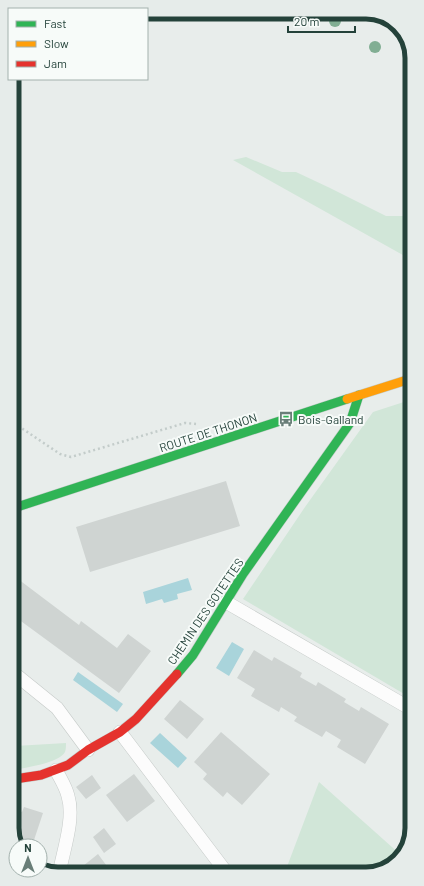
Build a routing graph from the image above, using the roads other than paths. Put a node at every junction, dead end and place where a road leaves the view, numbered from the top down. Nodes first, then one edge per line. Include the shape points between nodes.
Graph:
1 (405, 380) edge
2 (359, 395) junction
3 (19, 506) edge
4 (226, 602) junction
5 (19, 677) edge
6 (405, 705) edge
7 (120, 732) junction
8 (88, 750) junction
9 (56, 770) junction
10 (19, 778) edge
11 (60, 867) edge
12 (222, 867) edge

1 - 2 street, ROUTE DE THONON
2 - 3 street, ROUTE DE THONON
2 - 4 street, CHEMIN DES GOTETTES via 350,423
4 - 6 lane
4 - 7 street, CHEMIN DES GOTETTES via 193,655 136,719
5 - 8 lane via 57,708
7 - 8 street, CHEMIN DES GOTETTES
7 - 12 lane
8 - 9 street, CHEMIN DES GOTETTES via 68,765
9 - 10 street, CHEMIN DES GOTETTES
9 - 11 lane via 68,794 70,808

